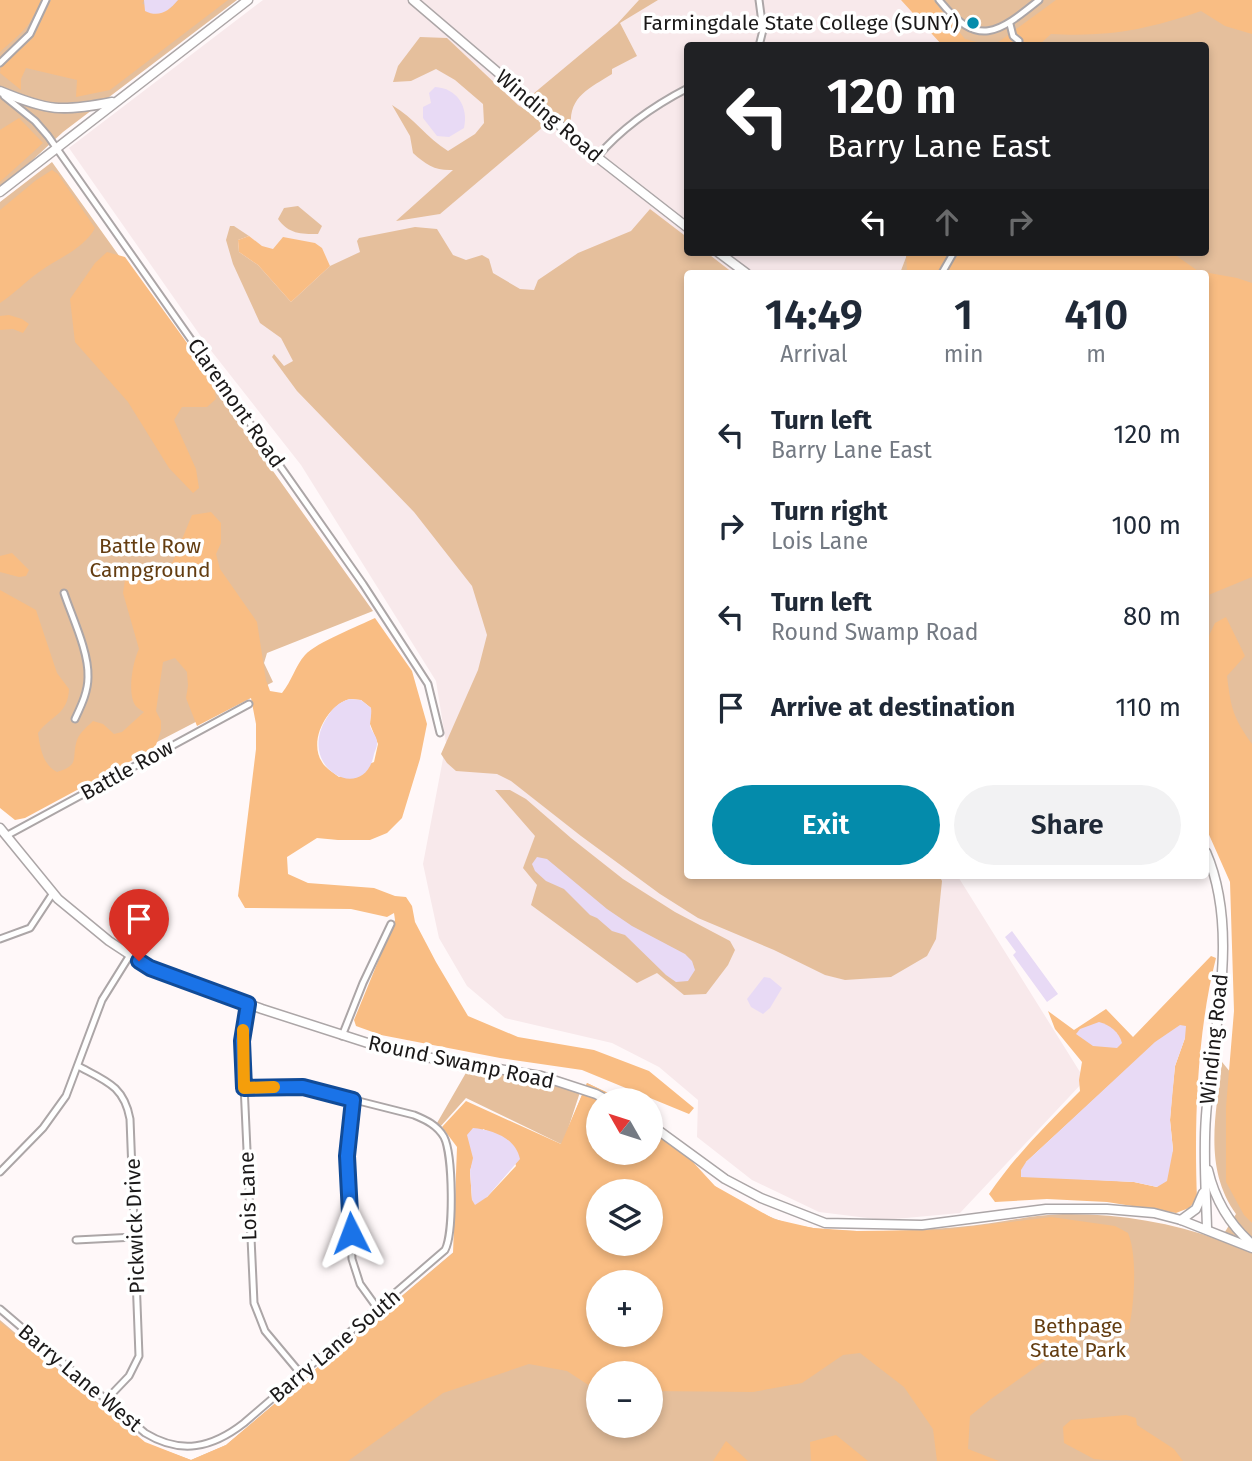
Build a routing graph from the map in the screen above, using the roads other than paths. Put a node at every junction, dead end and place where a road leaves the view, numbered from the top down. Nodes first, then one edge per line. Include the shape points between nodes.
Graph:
1 (46, 0) edge
2 (248, 0) edge
3 (413, 0) edge
4 (759, 0) edge
5 (939, 0) edge
6 (1039, 0) edge
7 (1010, 24) junction
8 (760, 42) edge
9 (1019, 42) edge
10 (0, 63) edge
11 (684, 90) edge
12 (0, 91) edge
13 (115, 102) junction
14 (56, 149) junction
15 (597, 157) junction
16 (0, 192) edge
17 (684, 225) edge
18 (723, 256) edge
19 (742, 270) edge
20 (64, 593) dead end
21 (249, 704) dead end
22 (75, 719) dead end
23 (440, 733) dead end
24 (3, 832) edge
25 (1209, 861) edge
26 (53, 893) junction
27 (391, 924) dead end
28 (0, 939) edge
29 (130, 956) junction
30 (248, 1004) junction
31 (342, 1036) junction
32 (78, 1066) junction
33 (244, 1088) junction
34 (586, 1091) edge
35 (353, 1100) junction
36 (663, 1134) edge
37 (1205, 1152) junction
38 (0, 1172) edge
39 (1205, 1183) junction
40 (1181, 1220) junction
41 (1207, 1228) junction
42 (135, 1237) junction
43 (76, 1240) dead end
44 (1252, 1246) edge
45 (0, 1309) edge
46 (378, 1309) junction
47 (301, 1374) junction
48 (106, 1400) junction
49 (205, 1444) joint

1 - 10 street via 30,34
2 - 13 main road
3 - 15 main road, Winding Road
4 - 8 street
5 - 7 street via 954,18 976,30 999,30
6 - 7 street
7 - 9 street
11 - 15 street via 650,110
12 - 13 main road via 54,109
12 - 14 street, Claremont Road via 35,121
13 - 14 main road
14 - 16 main road
14 - 23 street, Claremont Road via 363,584 428,684
15 - 17 main road, Winding Road
18 - 19 main road
20 - 22 street via 87,663 86,689
21 - 24 street, Battle Row
24 - 26 main road, Round Swamp Road
25 - 37 main road, Winding Road via 1219,893 1224,944
26 - 28 street via 30,928
26 - 29 main road, Round Swamp Road
27 - 31 street
29 - 30 main road, Round Swamp Road via 150,968
29 - 32 street via 102,1000
30 - 31 main road, Round Swamp Road
30 - 33 street, Lois Lane via 242,1041
31 - 34 main road, Round Swamp Road via 413,1055 541,1076
32 - 38 street via 66,1096 43,1128
32 - 42 street, Pickwick Drive via 111,1084 128,1104
33 - 35 street via 303,1087
33 - 47 street, Lois Lane via 254,1303 265,1331
35 - 46 street via 347,1156 352,1259 360,1284
35 - 46 street, Barry Lane South via 427,1120 443,1135 448,1151 451,1233 445,1251
36 - 40 main road via 761,1198 825,1223 922,1225 1065,1208 1128,1210
37 - 39 main road, Winding Road
37 - 44 main road via 1219,1202
39 - 40 main road via 1196,1209
39 - 41 main road, Winding Road
40 - 41 main road
41 - 44 main road
42 - 43 street
42 - 48 street, Pickwick Drive via 139,1356 129,1376
45 - 48 street, Barry Lane West
46 - 47 street, Barry Lane South
47 - 49 street, Barry Lane South via 228,1436
48 - 49 street, Barry Lane West via 153,1438 174,1445

